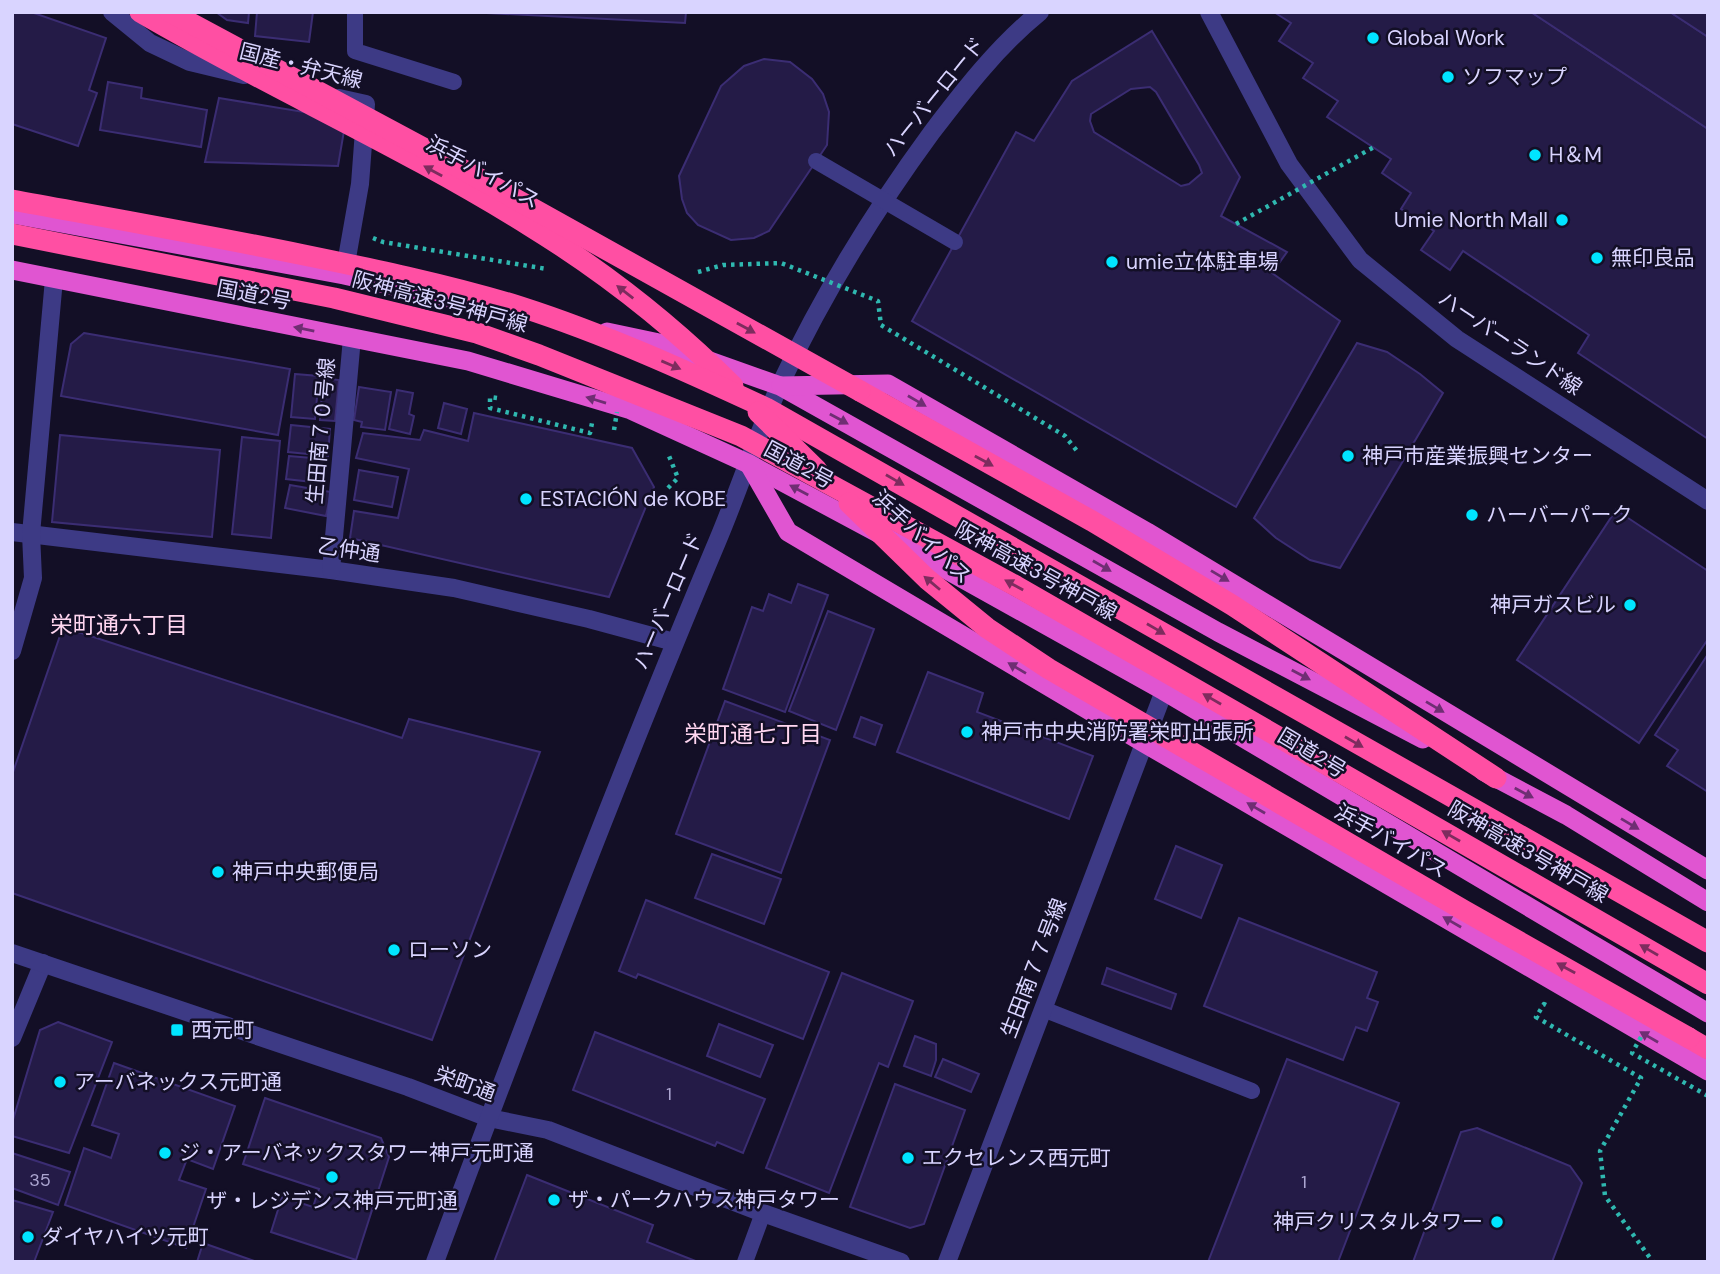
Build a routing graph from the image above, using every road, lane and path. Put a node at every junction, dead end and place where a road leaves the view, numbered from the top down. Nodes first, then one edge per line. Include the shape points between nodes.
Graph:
1 (113, 12) edge
2 (140, 12) edge
3 (170, 12) edge
4 (355, 12) edge
5 (1040, 12) edge
6 (1209, 12) edge
7 (454, 82) dead end
8 (1374, 147) dead end
9 (816, 161) dead end
10 (12, 201) edge
11 (12, 214) edge
12 (1236, 224) dead end
13 (12, 234) edge
14 (383, 242) dead end
15 (955, 242) dead end
16 (485, 260) dead end
17 (12, 270) edge
18 (344, 275) junction
19 (54, 279) junction
20 (881, 325) dead end
21 (352, 338) junction
22 (779, 386) junction
23 (502, 399) dead end
24 (614, 430) dead end
25 (1077, 451) dead end
26 (749, 464) junction
27 (678, 478) dead end
28 (668, 488) dead end
29 (1708, 501) edge
30 (12, 532) edge
31 (31, 534) junction
32 (331, 570) junction
33 (674, 642) junction
34 (12, 652) edge
35 (1164, 691) junction
36 (1144, 743) junction
37 (1496, 778) junction
38 (1708, 870) edge
39 (1708, 902) edge
40 (1708, 942) edge
41 (12, 953) edge
42 (43, 963) junction
43 (1708, 984) edge
44 (1043, 1009) junction
45 (1555, 1010) dead end
46 (1708, 1013) edge
47 (12, 1038) edge
48 (1621, 1047) dead end
49 (1708, 1049) edge
50 (1632, 1053) dead end
51 (1708, 1071) edge
52 (1252, 1090) dead end
53 (489, 1118) junction
54 (763, 1213) junction
55 (435, 1262) edge
56 (745, 1262) edge
57 (901, 1262) edge
58 (947, 1262) edge
59 (1653, 1262) edge

1 - 18 street, 国産・弁天線 via 150,43 190,62 366,104 360,184
49 -> 2 highway, 浜手バイパス, bridge via 1049,669 987,628 927,579 661,320 595,269 529,225
3 -> 37 highway, 浜手バイパス, bridge via 444,159 1092,521 1232,605
4 - 7 lane via 355,51
5 - 22 street, ハーバーロード via 964,89 895,183
6 - 29 street, ハーバーランド線 via 1289,164 1360,260 1457,340
8 - 12 path, bridge
9 - 15 lane, bridge
10 -> 40 highway, 阪神高速3号神戸線, bridge via 244,243 450,288 595,333 677,367 766,408
11 - 18 highway, 国道2号
43 -> 13 highway, 阪神高速3号神戸線, bridge via 1016,586 741,436 477,333 334,298
14 - 16 path
17 - 19 highway, 国道2号
18 - 22 highway, 国道2号 via 659,343
21 -> 19 highway, 国道2号
19 - 31 street
20 - 25 path via 1065,436
26 -> 21 highway, 国道2号 via 631,410 468,360
21 - 32 street, 生田南７０号線
22 - 26 street, ハーバーロード
22 -> 37 highway, 国道2号 via 1219,632
22 -> 38 highway via 888,384 1147,532
23 - 24 path via 490,397 490,408 590,433 590,421
26 - 33 street, ハーバーロード
35 -> 26 highway, 国道2号
36 -> 26 highway via 788,532
27 - 28 path
30 - 31 street, 乙仲通
31 - 32 street, 乙仲通
31 - 34 street via 33,578
32 - 33 street, 乙仲通 via 454,588
33 - 53 street, ハーバーロード
35 - 36 street, 生田南７７号線
35 - 46 highway, 国道2号
36 - 44 street, 生田南７７号線
51 -> 36 highway
37 -> 39 highway, 国道2号
41 - 42 street, 栄町通
42 - 47 street
42 - 53 street, 栄町通
44 - 52 lane
44 - 58 street, 生田南７７号線
45 - 59 path via 1544,1004 1536,1017 1641,1079 1600,1151 1605,1196
48 - 50 path
53 - 54 street, 栄町通 via 548,1130
53 - 55 street, ハーバーロード
54 - 56 lane
54 - 57 street, 栄町通

